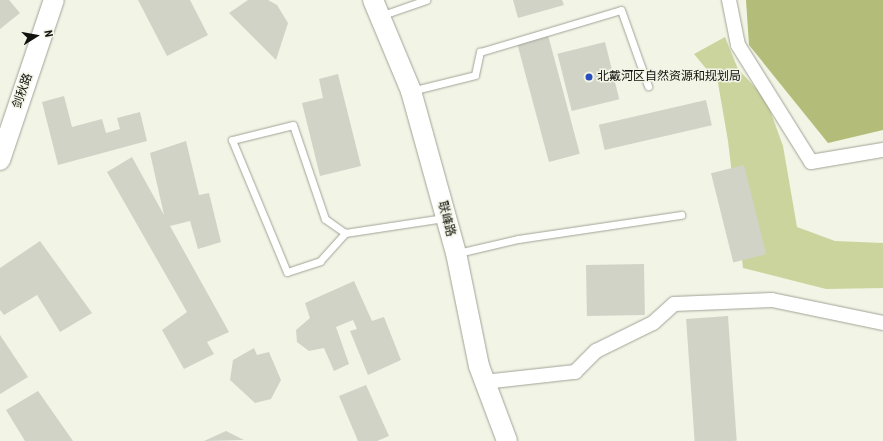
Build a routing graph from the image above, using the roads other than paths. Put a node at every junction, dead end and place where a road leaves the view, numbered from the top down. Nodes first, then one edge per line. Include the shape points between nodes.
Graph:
1 (54, 0) edge
2 (426, 0) edge
3 (729, 0) edge
4 (376, 8) edge
5 (648, 86) dead end
6 (411, 91) junction
7 (883, 150) edge
8 (0, 160) edge
9 (681, 215) dead end
10 (446, 218) junction
11 (345, 233) junction
12 (456, 253) junction
13 (883, 323) edge
14 (484, 382) junction
15 (507, 441) edge

1 - 8 main road, 剑秋路
2 - 4 lane
3 - 7 street via 738,45 811,162
4 - 6 main road, 联峰路
5 - 6 lane via 621,10 480,52 475,75
6 - 10 main road, 联峰路
9 - 12 lane via 518,240
10 - 11 lane
10 - 12 main road, 联峰路
11 - 11 lane via 320,261 287,272 232,140 292,125 325,219
12 - 14 main road, 联峰路
13 - 14 street via 772,300 674,304 653,323 596,351 575,372
14 - 15 main road, 联峰路

